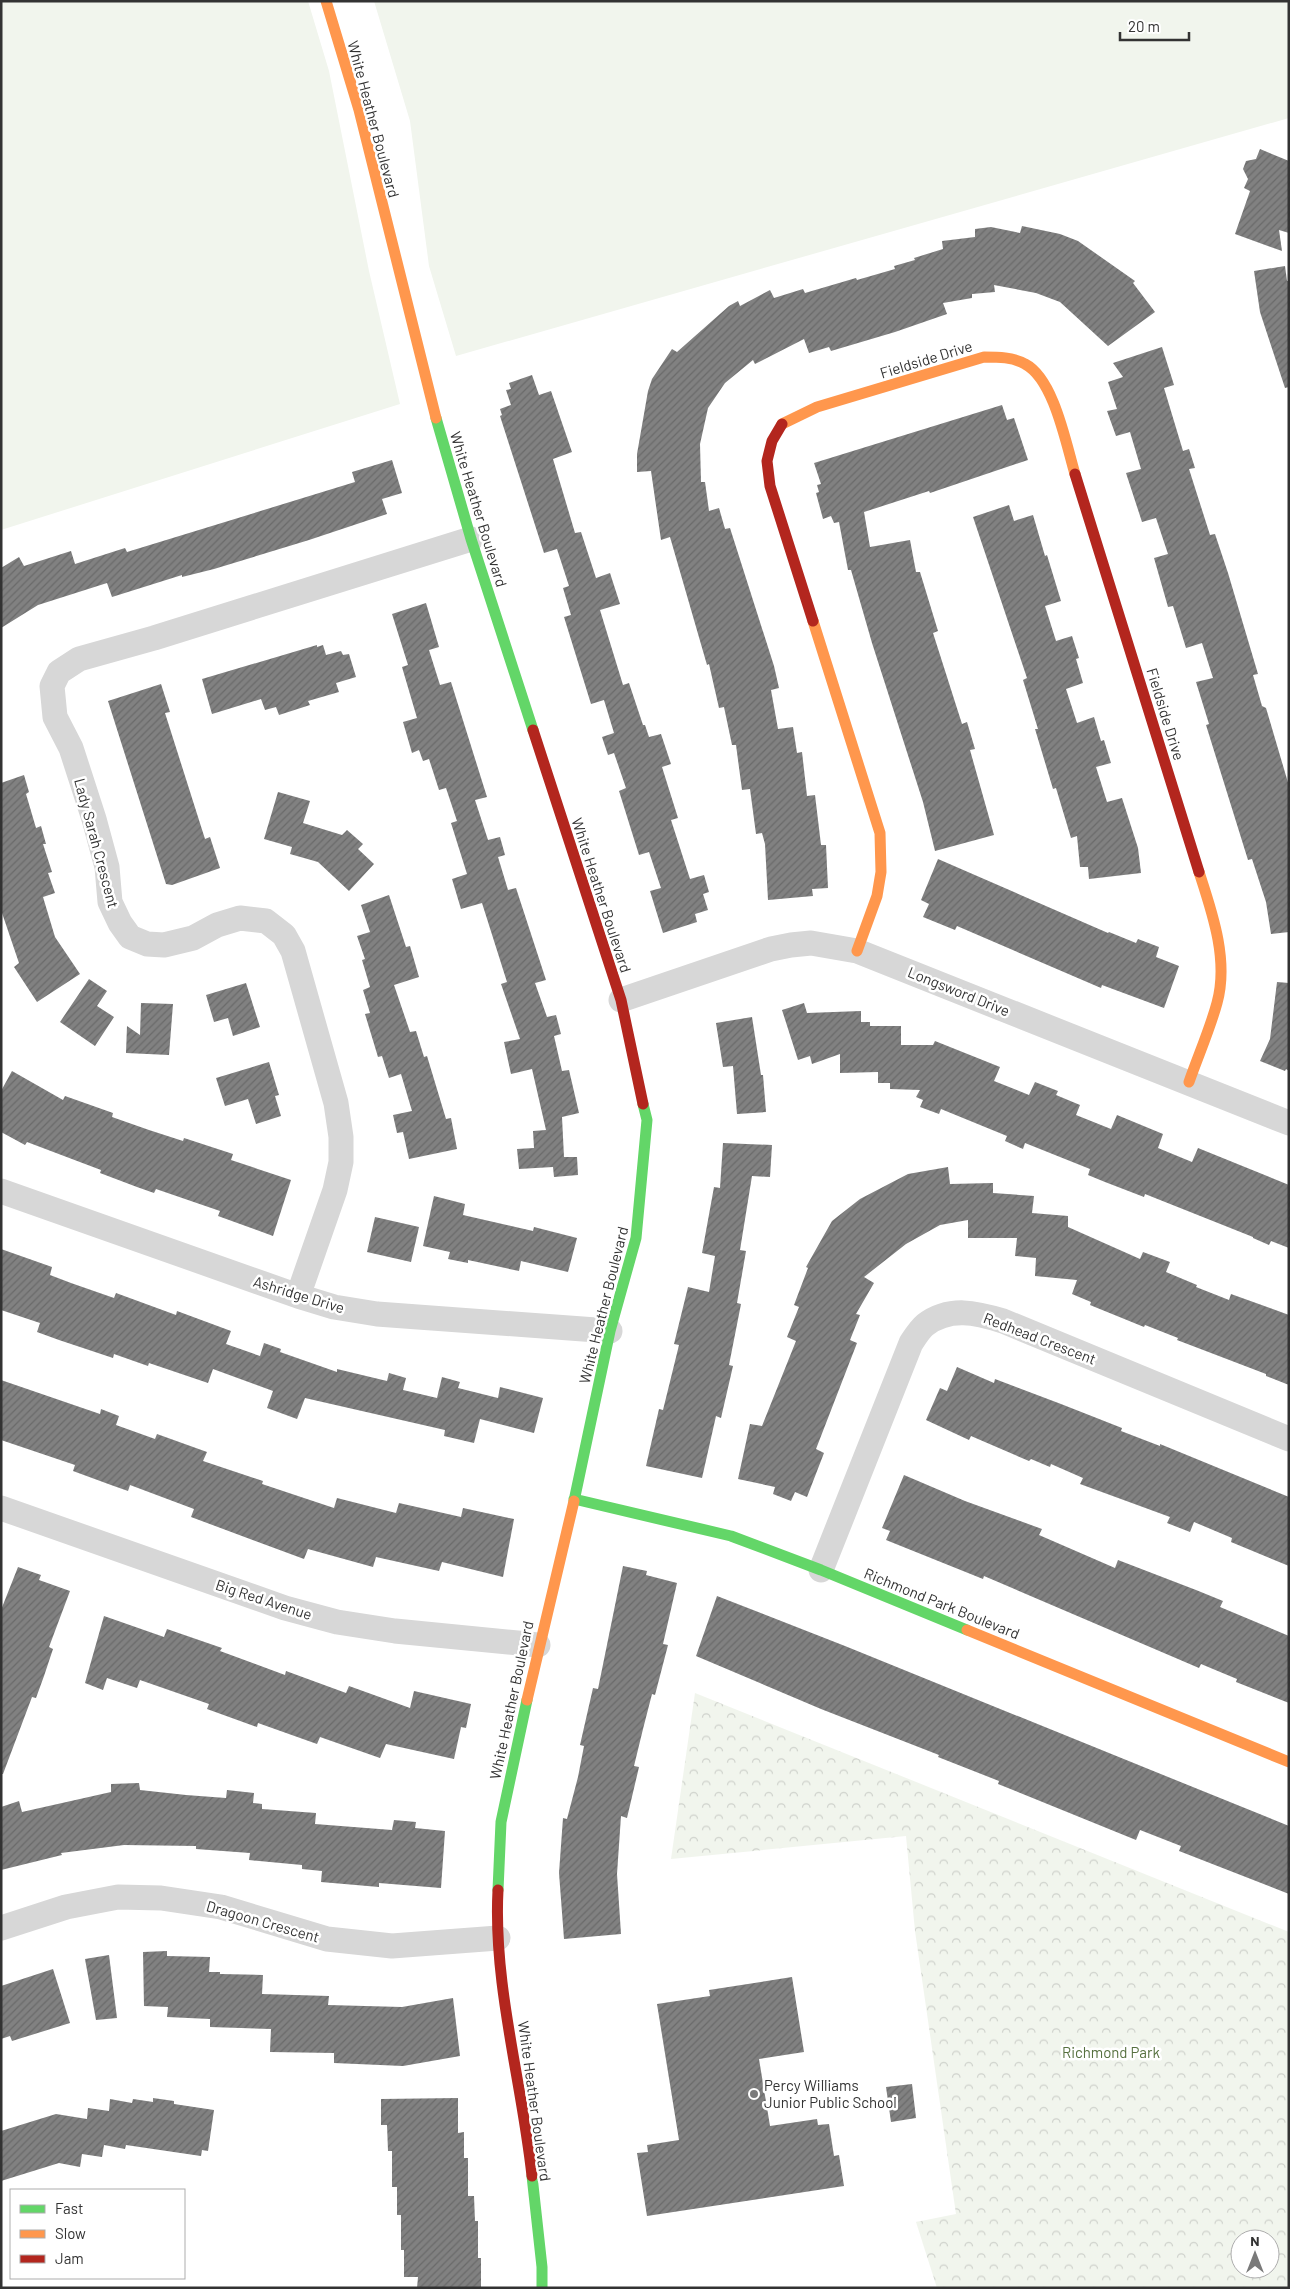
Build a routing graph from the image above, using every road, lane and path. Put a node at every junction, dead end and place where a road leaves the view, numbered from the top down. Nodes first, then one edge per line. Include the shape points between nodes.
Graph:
1 (326, 1) edge
2 (471, 539) junction
3 (857, 951) junction
4 (621, 1000) junction
5 (1189, 1082) junction
6 (1289, 1123) edge
7 (1, 1192) edge
8 (298, 1296) junction
9 (610, 1331) junction
10 (1289, 1439) edge
11 (574, 1499) junction
12 (1, 1508) edge
13 (821, 1570) junction
14 (538, 1644) junction
15 (1289, 1762) edge
16 (1, 1928) edge
17 (498, 1938) junction
18 (542, 2288) edge

1 - 2 street, White Heather Boulevard via 359,110 430,396
2 - 4 street, White Heather Boulevard
2 - 8 street, Lady Sarah Crescent via 79,659 59,672 52,686 55,717 71,748 94,818 106,867 110,902 130,937 147,944 164,945 193,938 240,918 266,921 284,935 293,951 336,1103 341,1138 341,1162 335,1190
3 - 4 street, Longsword Drive via 811,943 778,948
3 - 5 street, Longsword Drive
3 - 5 street, Fieldside Drive via 881,872 880,833 770,486 767,461 772,441 780,425 817,407 984,357 1011,357 1030,366 1043,378 1052,400 1214,918 1221,959 1218,1000
4 - 9 street, White Heather Boulevard via 647,1120 636,1238
5 - 6 street, Longsword Drive
7 - 8 street, Ashridge Drive
8 - 9 street, Ashridge Drive via 334,1307 377,1314
9 - 11 street, White Heather Boulevard
10 - 13 street, Redhead Crescent via 1003,1321 972,1312 944,1315 925,1325 910,1343
11 - 13 street, Richmond Park Boulevard via 731,1536
11 - 14 street, White Heather Boulevard
12 - 14 street, Big Red Avenue via 284,1608 337,1622 395,1631
13 - 15 street, Richmond Park Boulevard
14 - 17 street, White Heather Boulevard via 501,1822
16 - 17 street, Dragoon Crescent via 66,1907 118,1897 161,1898 221,1907 327,1939 392,1946
17 - 18 street, White Heather Boulevard via 528,2130

